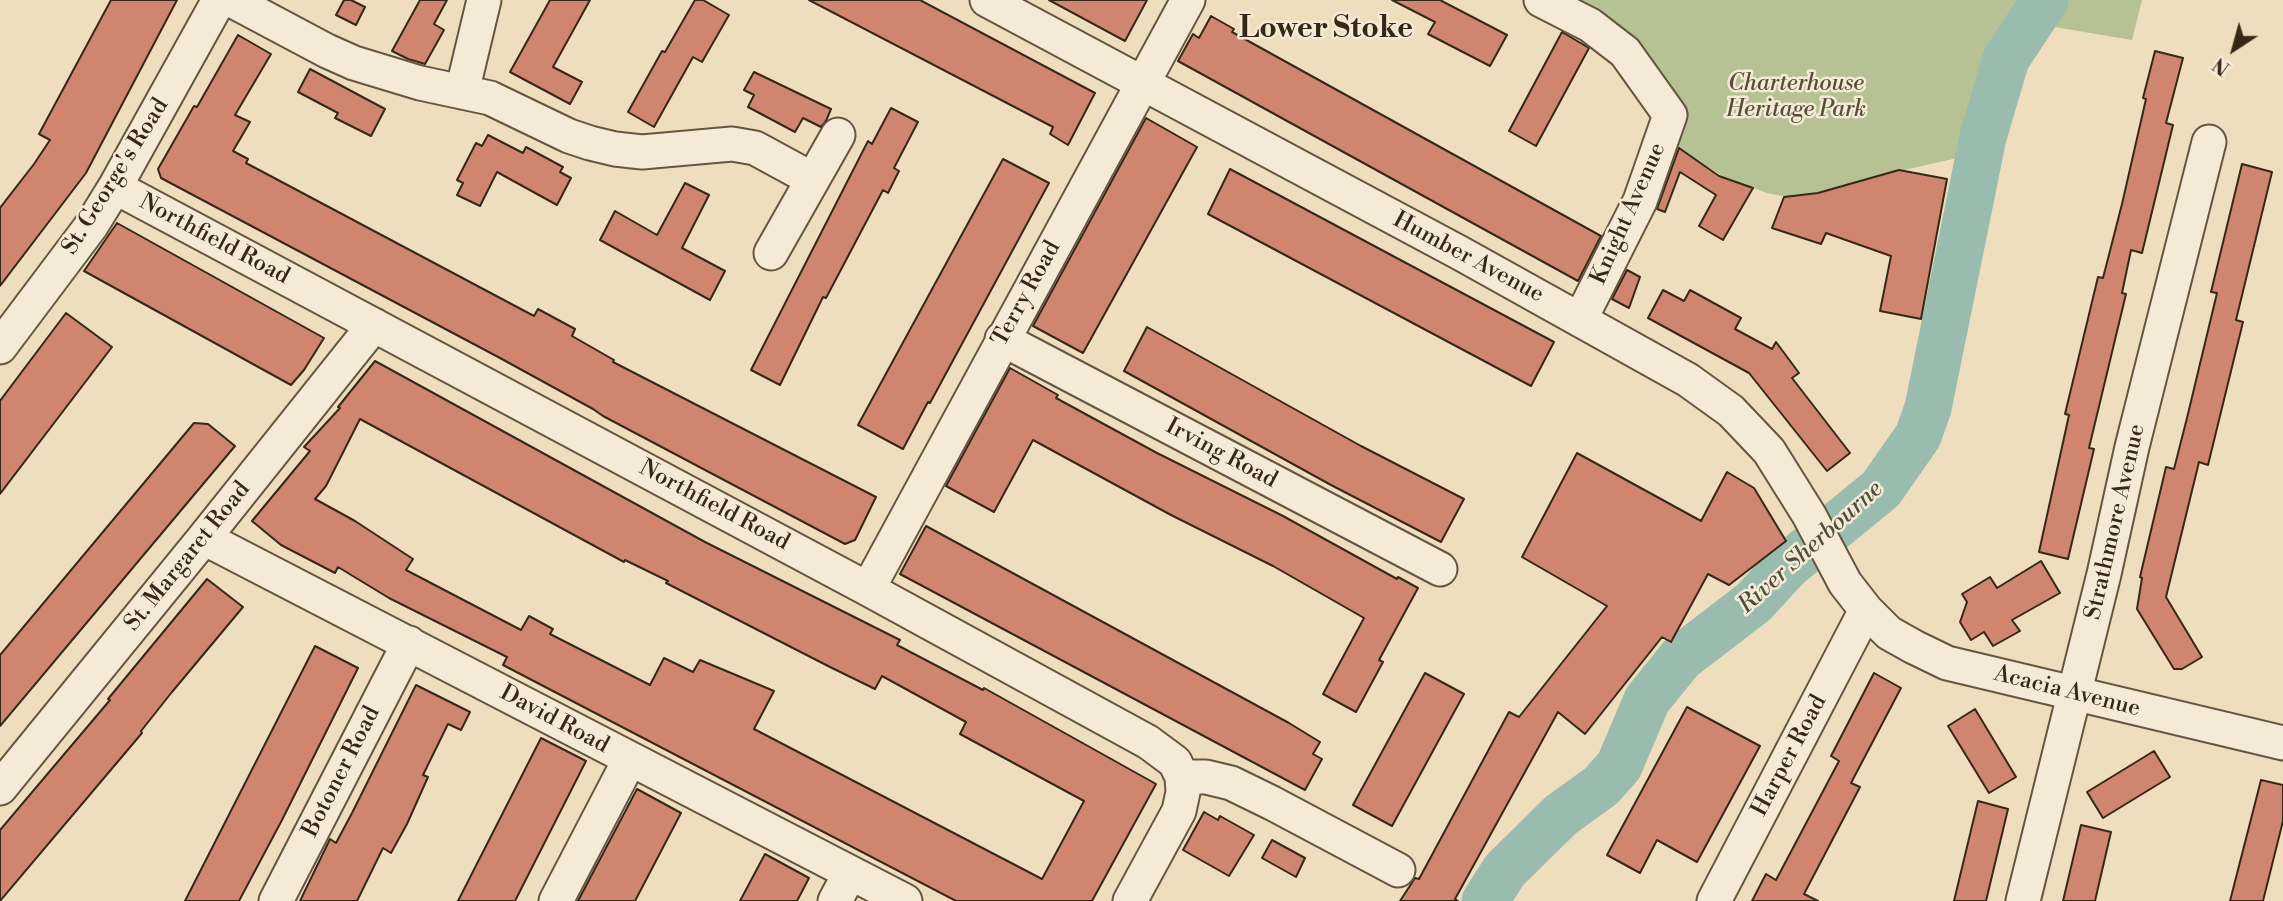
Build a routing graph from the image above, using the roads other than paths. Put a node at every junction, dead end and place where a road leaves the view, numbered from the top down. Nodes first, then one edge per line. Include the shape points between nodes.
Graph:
1 (219, 0) edge
2 (231, 0) edge
3 (484, 0) edge
4 (987, 0) edge
5 (1188, 0) edge
6 (1541, 0) edge
7 (1142, 84) junction
8 (462, 92) junction
9 (838, 135) dead end
10 (2209, 142) dead end
11 (812, 179) junction
12 (115, 187) junction
13 (771, 253) dead end
14 (1580, 320) junction
15 (374, 325) junction
16 (1002, 339) junction
17 (0, 347) edge
18 (204, 538) junction
19 (1440, 569) dead end
20 (867, 589) junction
21 (1866, 610) junction
22 (409, 643) junction
23 (2075, 695) junction
24 (2283, 743) edge
25 (630, 760) junction
26 (1182, 777) junction
27 (0, 788) edge
28 (1398, 870) dead end
29 (842, 887) edge
30 (276, 901) edge
31 (556, 901) edge
32 (905, 901) edge
33 (1130, 901) edge
34 (1714, 901) edge
35 (2023, 901) edge

1 - 12 street, St. George's Road
2 - 8 street via 354,63
3 - 8 street
4 - 7 street, Humber Avenue
5 - 7 street, Terry Road
6 - 14 street, Knight Avenue via 1590,25 1625,52 1670,115 1640,201
7 - 14 street, Humber Avenue
7 - 16 street, Terry Road
8 - 11 street via 490,98 569,136 615,149 664,151 733,144 765,153
9 - 11 street
10 - 23 street, Strathmore Avenue
11 - 13 street
12 - 15 street, Northfield Road
12 - 17 street, St. George's Road
14 - 21 street, Humber Avenue via 1688,380 1731,411 1769,451 1845,583
15 - 18 street, St. Margaret Road
15 - 20 street, Northfield Road
16 - 19 street, Irving Road
16 - 20 street, Terry Road
18 - 22 street, David Road
18 - 27 street, St. Margaret Road
20 - 26 street, Northfield Road via 1148,742 1175,762
21 - 23 street, Acacia Avenue via 1889,633 1947,663
21 - 34 street, Harper Road
22 - 25 street, David Road
22 - 30 street, Botoner Road
23 - 24 street, Acacia Avenue
23 - 35 street, Strathmore Avenue
25 - 29 street, David Road
25 - 31 street
26 - 28 street via 1231,783
26 - 33 street via 1178,811
29 - 32 street, David Road

